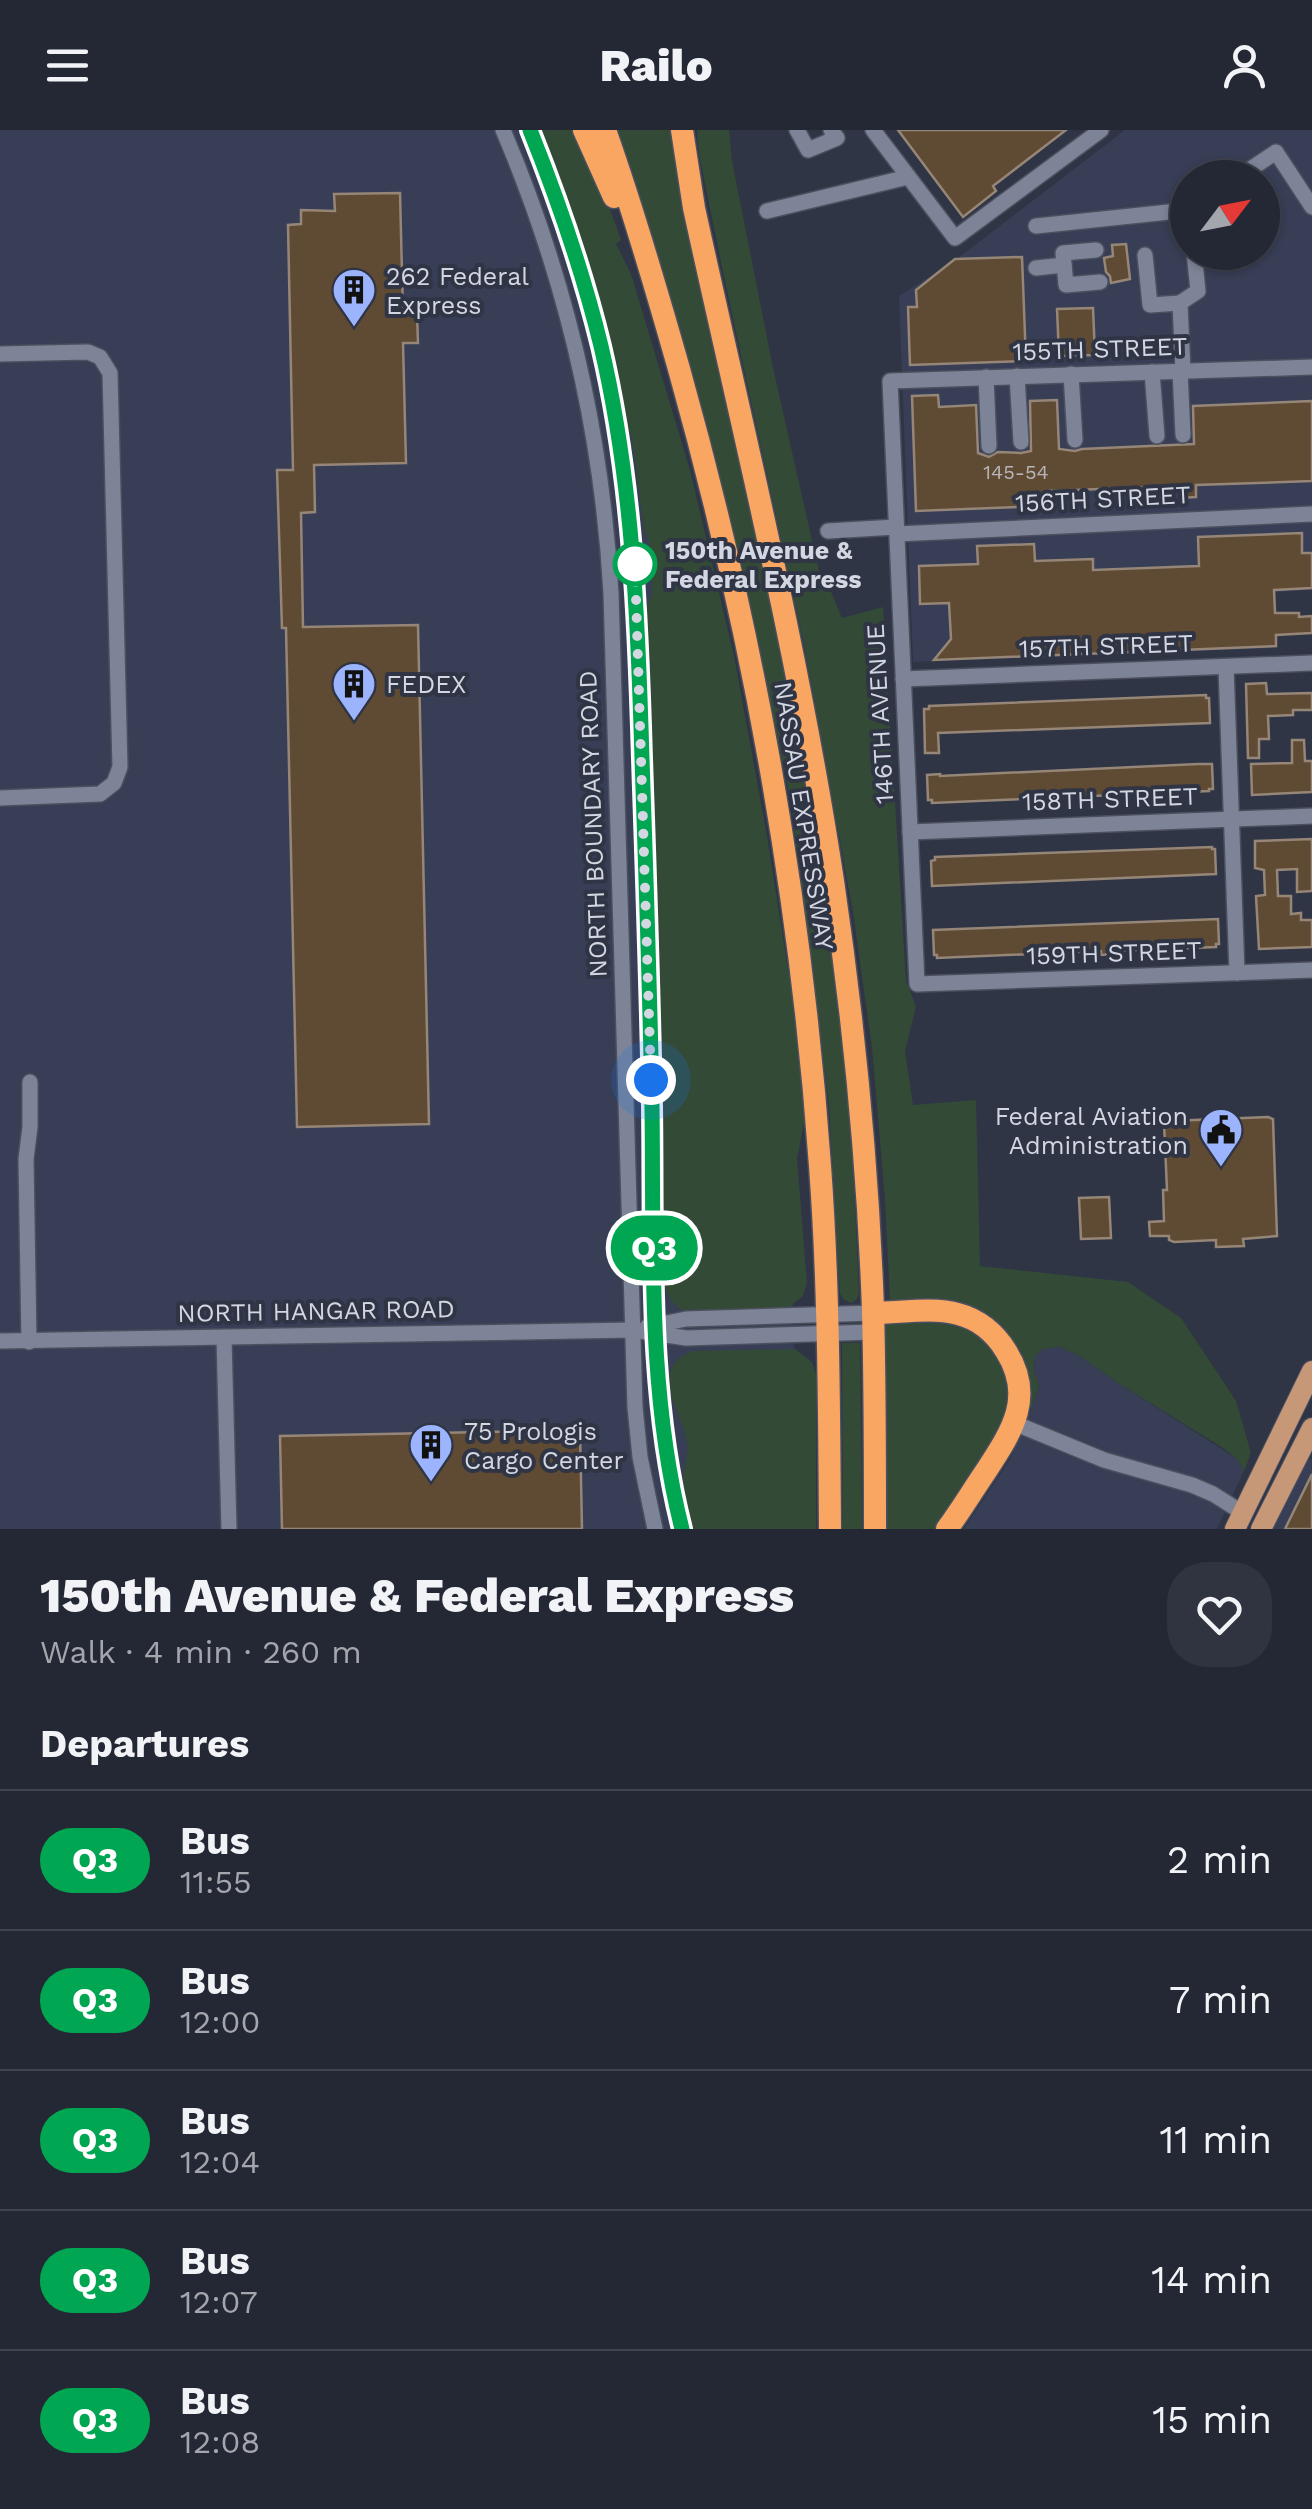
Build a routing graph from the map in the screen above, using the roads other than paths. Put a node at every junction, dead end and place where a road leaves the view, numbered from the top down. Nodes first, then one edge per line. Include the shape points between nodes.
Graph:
1 (504, 130) edge
2 (530, 130) edge
3 (584, 130) edge
4 (605, 130) edge
5 (682, 130) edge
6 (798, 130) edge
7 (831, 130) edge
8 (873, 130) edge
9 (1095, 132) edge
10 (1264, 160) edge
11 (908, 177) junction
12 (1312, 207) edge
13 (768, 211) dead end
14 (1170, 212) edge
15 (1036, 226) dead end
16 (1096, 250) dead end
17 (1145, 256) dead end
18 (1064, 266) junction
19 (1036, 268) dead end
20 (1196, 270) edge
21 (1100, 282) dead end
22 (1180, 304) junction
23 (0, 354) edge
24 (678, 364) junction
25 (1312, 367) edge
26 (1181, 371) junction
27 (1152, 372) junction
28 (1071, 374) junction
29 (1017, 376) junction
30 (986, 378) junction
31 (890, 381) joint
32 (1183, 435) dead end
33 (1157, 436) dead end
34 (1075, 440) dead end
35 (1020, 442) dead end
36 (988, 446) dead end
37 (1312, 514) edge
38 (897, 530) junction
39 (828, 531) dead end
40 (1312, 663) edge
41 (1226, 666) junction
42 (903, 679) junction
43 (0, 798) edge
44 (1312, 816) edge
45 (1231, 818) junction
46 (910, 832) junction
47 (1312, 970) edge
48 (1238, 974) junction
49 (917, 984) joint
50 (30, 1082) dead end
51 (873, 1323) junction
52 (828, 1324) junction
53 (657, 1329) junction
54 (633, 1330) junction
55 (224, 1338) junction
56 (0, 1341) edge
57 (29, 1342) junction
58 (1312, 1370) edge
59 (1014, 1423) junction
60 (1312, 1428) edge
61 (1307, 1453) edge
62 (1239, 1521) edge
63 (229, 1529) edge
64 (655, 1529) edge
65 (682, 1529) edge
66 (830, 1529) edge
67 (875, 1529) edge
68 (948, 1529) edge
69 (1262, 1529) edge

1 - 54 street, NORTH BOUNDARY ROAD via 561,291 604,498
2 - 53 street, NORTH BOUNDARY ROAD via 600,344 631,531
3 - 24 highway
4 - 24 highway, NASSAU EXPRESSWAY
5 - 51 highway, NASSAU EXPRESSWAY via 826,837 857,1073
6 - 7 street via 808,150 836,138
8 - 11 street
9 - 11 street via 955,238
10 - 12 street via 1276,152
11 - 13 street
14 - 15 street
16 - 18 street via 1063,253
17 - 22 street via 1150,305
18 - 19 street
18 - 21 street via 1066,285
20 - 22 street via 1198,291
22 - 26 street
23 - 43 street via 88,352 100,356 110,373 120,766 100,794
24 - 52 highway, NASSAU EXPRESSWAY via 738,600 784,848 812,1068
25 - 26 street, 155TH STREET
26 - 27 street, 155TH STREET
26 - 32 street
27 - 28 street, 155TH STREET
27 - 33 street
28 - 29 street, 155TH STREET
28 - 34 street
29 - 30 street, 155TH STREET
29 - 35 street
30 - 31 street, 155TH STREET
30 - 36 street
31 - 38 street, 146TH AVENUE
37 - 38 street, 156TH STREET
38 - 39 street, 156TH STREET
38 - 42 street, 146TH AVENUE
40 - 41 street, 157TH STREET
41 - 42 street, 157TH STREET
41 - 45 street
42 - 46 street, 146TH AVENUE
44 - 45 street, 158TH STREET
45 - 46 street, 158TH STREET
45 - 48 street
46 - 49 street, 146TH AVENUE
47 - 48 street, 159TH STREET
48 - 49 street, 159TH STREET
50 - 57 street
51 - 52 street, NORTH HANGAR ROAD
51 - 59 highway via 943,1312 991,1332 1018,1377
51 - 67 highway, NASSAU EXPRESSWAY
52 - 53 street, NORTH HANGAR ROAD via 686,1338
52 - 66 highway, NASSAU EXPRESSWAY
53 - 54 street, NORTH HANGAR ROAD
53 - 65 street, NORTH BOUNDARY ROAD via 664,1441
54 - 55 street, NORTH HANGAR ROAD
54 - 64 street, NORTH BOUNDARY ROAD via 638,1445
55 - 57 street, NORTH HANGAR ROAD
55 - 63 street
56 - 57 street, NORTH HANGAR ROAD
58 - 62 main road
59 - 62 street via 1214,1494
59 - 68 highway
60 - 61 main road
61 - 69 main road

